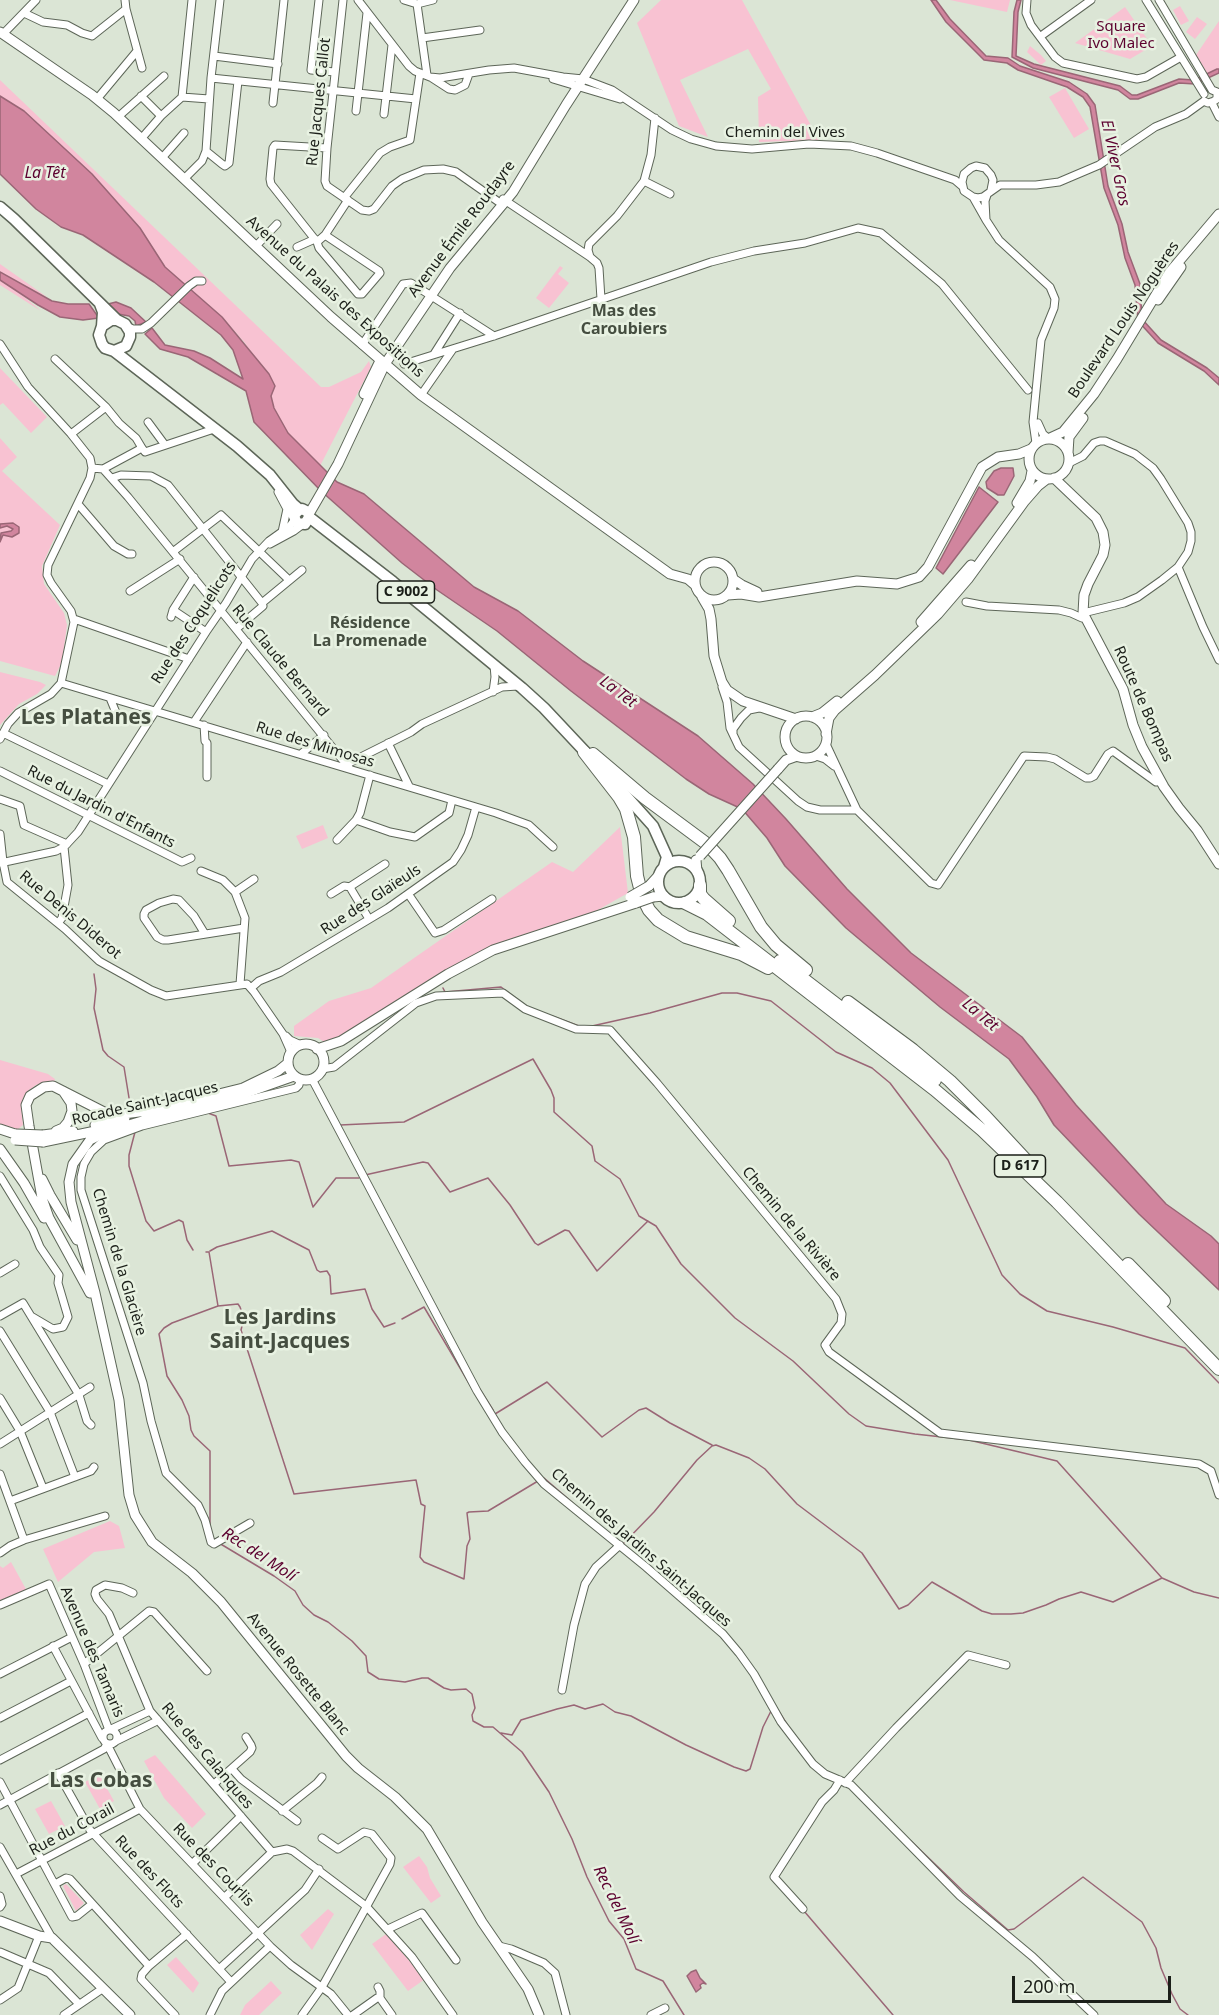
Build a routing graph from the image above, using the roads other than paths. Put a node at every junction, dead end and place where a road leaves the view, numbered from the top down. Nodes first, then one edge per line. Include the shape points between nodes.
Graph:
1 (36, 0) edge
2 (125, 0) edge
3 (192, 0) edge
4 (220, 0) edge
5 (284, 0) edge
6 (319, 0) edge
7 (343, 0) edge
8 (358, 0) edge
9 (433, 0) edge
10 (629, 0) edge
11 (634, 0) edge
12 (1027, 0) edge
13 (1091, 0) edge
14 (1146, 0) edge
15 (1159, 0) edge
16 (410, 2) edge
17 (126, 9) junction
18 (24, 13) junction
19 (367, 13) junction
20 (480, 30) dead end
21 (1, 33) edge
22 (1041, 36) junction
23 (422, 38) junction
24 (392, 45) junction
25 (137, 51) junction
26 (214, 56) junction
27 (1181, 57) junction
28 (278, 64) junction
29 (142, 68) dead end
30 (335, 72) junction
31 (469, 74) junction
32 (425, 75) junction
33 (164, 76) dead end
34 (211, 78) junction
35 (238, 81) junction
36 (578, 83) junction
37 (275, 84) junction
38 (332, 90) junction
39 (358, 93) junction
40 (1212, 95) edge
41 (141, 96) junction
42 (386, 96) junction
43 (182, 97) junction
44 (97, 99) junction
45 (209, 99) junction
46 (416, 99) junction
47 (273, 103) dead end
48 (356, 111) dead end
49 (384, 114) dead end
50 (161, 116) junction
51 (118, 117) junction
52 (1219, 117) edge
53 (655, 118) junction
54 (184, 133) dead end
55 (141, 139) junction
56 (327, 148) junction
57 (205, 152) junction
58 (162, 158) junction
59 (964, 174) junction
60 (947, 178) junction
61 (184, 179) junction
62 (993, 180) junction
63 (644, 181) junction
64 (1000, 185) junction
65 (962, 186) junction
66 (989, 192) junction
67 (670, 194) dead end
68 (973, 197) junction
69 (346, 199) junction
70 (503, 202) junction
71 (0, 207) edge
72 (1219, 214) edge
73 (986, 220) junction
74 (277, 224) dead end
75 (1219, 224) edge
76 (325, 235) junction
77 (316, 240) junction
78 (256, 246) junction
79 (297, 248) dead end
80 (590, 257) junction
81 (202, 281) dead end
82 (1159, 293) junction
83 (428, 294) junction
84 (601, 299) junction
85 (100, 304) junction
86 (460, 313) junction
87 (117, 320) junction
88 (102, 326) junction
89 (128, 327) junction
90 (1136, 333) junction
91 (494, 336) junction
92 (0, 344) edge
93 (362, 345) junction
94 (126, 346) junction
95 (453, 349) junction
96 (114, 351) junction
97 (433, 354) junction
98 (55, 359) dead end
99 (382, 362) junction
100 (133, 364) junction
101 (404, 364) dead end
102 (144, 374) junction
103 (1028, 390) dead end
104 (421, 395) junction
105 (106, 407) junction
106 (1034, 412) junction
107 (148, 422) dead end
108 (214, 429) junction
109 (71, 434) junction
110 (1049, 438) junction
111 (227, 439) junction
112 (165, 445) junction
113 (1033, 446) junction
114 (142, 448) junction
115 (1071, 457) junction
116 (260, 467) junction
117 (92, 468) junction
118 (1031, 468) junction
119 (103, 469) junction
120 (1063, 473) junction
121 (268, 477) junction
122 (112, 478) junction
123 (1051, 479) junction
124 (1067, 490) junction
125 (969, 493) junction
126 (78, 504) junction
127 (304, 514) junction
128 (203, 529) junction
129 (282, 532) junction
130 (174, 551) junction
131 (258, 552) junction
132 (132, 554) dead end
133 (180, 559) junction
134 (1178, 567) junction
135 (662, 568) junction
136 (699, 568) junction
137 (302, 570) dead end
138 (194, 577) junction
139 (242, 578) junction
140 (734, 579) junction
141 (289, 580) junction
142 (695, 585) junction
143 (130, 591) dead end
144 (772, 594) junction
145 (702, 597) junction
146 (726, 597) junction
147 (966, 602) dead end
148 (262, 603) junction
149 (221, 611) junction
150 (1084, 613) junction
151 (74, 619) junction
152 (236, 629) junction
153 (206, 632) junction
154 (465, 640) junction
155 (247, 642) junction
156 (189, 659) junction
157 (1219, 660) edge
158 (494, 665) junction
159 (721, 677) junction
160 (62, 680) junction
161 (522, 688) junction
162 (493, 692) junction
163 (110, 698) junction
164 (769, 709) junction
165 (155, 711) junction
166 (812, 717) junction
167 (796, 719) junction
168 (119, 720) dead end
169 (194, 722) junction
170 (204, 725) junction
171 (786, 731) junction
172 (826, 734) junction
173 (324, 735) junction
174 (1, 736) edge
175 (734, 739) junction
176 (388, 743) junction
177 (826, 744) junction
178 (787, 745) junction
179 (588, 753) junction
180 (301, 754) junction
181 (797, 756) junction
182 (816, 756) junction
183 (786, 760) junction
184 (349, 767) junction
185 (838, 770) junction
186 (0, 771) edge
187 (370, 775) junction
188 (207, 777) dead end
189 (1161, 781) junction
190 (108, 784) junction
191 (409, 786) junction
192 (0, 799) edge
193 (452, 800) junction
194 (476, 807) junction
195 (856, 810) junction
196 (88, 815) junction
197 (356, 820) junction
198 (0, 834) edge
199 (338, 840) dead end
200 (66, 846) junction
201 (553, 847) dead end
202 (191, 858) dead end
203 (690, 860) junction
204 (1, 863) edge
205 (385, 864) dead end
206 (1219, 864) edge
207 (201, 871) dead end
208 (662, 871) junction
209 (254, 879) dead end
210 (4, 881) edge
211 (700, 885) junction
212 (351, 887) junction
213 (235, 892) junction
214 (331, 894) dead end
215 (409, 895) junction
216 (658, 897) junction
217 (492, 899) dead end
218 (633, 900) junction
219 (685, 903) junction
220 (369, 919) junction
221 (58, 923) junction
222 (244, 927) junction
223 (205, 934) junction
224 (240, 984) junction
225 (800, 987) junction
226 (251, 988) junction
227 (283, 1034) junction
228 (341, 1041) junction
229 (301, 1045) junction
230 (317, 1049) junction
231 (291, 1052) junction
232 (288, 1063) junction
233 (322, 1066) junction
234 (297, 1077) junction
235 (312, 1079) junction
236 (62, 1089) junction
237 (151, 1114) junction
238 (0, 1129) edge
239 (0, 1136) edge
240 (15, 1137) junction
241 (43, 1139) junction
242 (0, 1149) edge
243 (33, 1155) junction
244 (1039, 1174) junction
245 (0, 1176) edge
246 (66, 1249) junction
247 (86, 1258) junction
248 (15, 1264) dead end
249 (0, 1273) edge
250 (32, 1298) dead end
251 (23, 1303) junction
252 (0, 1316) edge
253 (32, 1316) junction
254 (102, 1326) junction
255 (0, 1331) edge
256 (1219, 1358) edge
257 (1219, 1369) edge
258 (90, 1387) dead end
259 (79, 1395) junction
260 (0, 1398) edge
261 (50, 1412) junction
262 (91, 1425) dead end
263 (20, 1431) junction
264 (0, 1444) edge
265 (94, 1467) dead end
266 (0, 1476) edge
267 (75, 1477) junction
268 (43, 1488) junction
269 (1219, 1495) edge
270 (10, 1501) junction
271 (105, 1515) dead end
272 (250, 1523) dead end
273 (24, 1540) junction
274 (620, 1545) junction
275 (0, 1552) edge
276 (133, 1593) dead end
277 (0, 1605) edge
278 (72, 1637) junction
279 (119, 1637) junction
280 (53, 1646) junction
281 (84, 1664) junction
282 (1006, 1665) dead end
283 (207, 1671) dead end
284 (0, 1674) edge
285 (71, 1681) junction
286 (562, 1690) dead end
287 (150, 1711) junction
288 (89, 1713) junction
289 (0, 1718) edge
290 (157, 1719) junction
291 (109, 1730) junction
292 (246, 1737) dead end
293 (105, 1741) junction
294 (116, 1741) junction
295 (0, 1760) edge
296 (232, 1769) junction
297 (58, 1773) junction
298 (322, 1777) dead end
299 (845, 1781) junction
300 (0, 1782) edge
301 (214, 1784) junction
302 (9, 1800) junction
303 (0, 1805) edge
304 (140, 1809) junction
305 (282, 1811) junction
306 (241, 1816) junction
307 (297, 1821) dead end
308 (93, 1834) junction
309 (322, 1838) dead end
310 (0, 1847) edge
311 (272, 1851) junction
312 (42, 1861) junction
313 (193, 1863) junction
314 (318, 1869) junction
315 (15, 1874) junction
316 (55, 1884) junction
317 (0, 1896) edge
318 (225, 1898) junction
319 (92, 1904) junction
320 (366, 1906) junction
321 (0, 1907) edge
322 (802, 1909) dead end
323 (0, 1921) edge
324 (388, 1929) junction
325 (258, 1932) junction
326 (187, 1934) junction
327 (39, 1936) junction
328 (52, 1938) junction
329 (270, 1946) junction
330 (499, 1946) junction
331 (0, 1952) edge
332 (456, 1960) dead end
333 (29, 1964) junction
334 (149, 1966) junction
335 (219, 1969) junction
336 (231, 1982) junction
337 (322, 1987) junction
338 (378, 1987) dead end
339 (102, 1989) junction
340 (380, 1998) junction
341 (0, 2001) edge
342 (80, 2004) junction
343 (665, 2008) dead end
344 (64, 2015) edge
345 (130, 2015) edge
346 (175, 2015) edge
347 (210, 2015) edge
348 (302, 2015) edge
349 (348, 2015) edge
350 (353, 2015) edge
351 (392, 2015) edge
352 (453, 2015) edge
353 (539, 2015) edge
354 (566, 2015) edge
355 (651, 2015) edge
356 (1094, 2015) edge

1 - 18 street
2 - 17 street
3 - 43 street
4 - 26 street
5 - 28 street
6 - 30 street via 311,70
7 - 30 street, Rue Jacques Callot
8 - 19 street
9 - 16 street
10 - 36 main road, Avenue Émile Roudayre
11 - 36 main road, Avenue Émile Roudayre
12 - 22 street via 1027,18
13 - 22 street
14 - 27 street
15 - 40 street
16 - 23 street
17 - 18 street via 92,36 67,24 43,22
17 - 25 street
18 - 21 street
19 - 24 street
19 - 39 street
20 - 23 street
21 - 44 main road, Avenue du Palais des Expositions
22 - 27 street via 1063,63 1131,80 1146,77
23 - 32 street
24 - 32 street via 409,66
24 - 42 street
25 - 29 street
25 - 44 street
26 - 28 street
26 - 34 street
27 - 40 street
28 - 37 street
30 - 38 street, Rue Jacques Callot
31 - 32 street, Chemin del Vives via 440,78
31 - 32 street via 465,85 455,90
31 - 36 street, Chemin del Vives via 514,68
32 - 46 street
33 - 41 street
34 - 35 street
34 - 45 street
35 - 37 street
35 - 57 street via 229,162 225,166
36 - 53 street, Chemin del Vives via 628,102
36 - 70 main road, Avenue Émile Roudayre
37 - 38 street
37 - 47 street
38 - 39 street
38 - 56 street, Rue Jacques Callot
39 - 42 street
39 - 48 street
40 - 52 street
40 - 64 street via 1102,163 1059,182
41 - 50 street
41 - 51 street
42 - 46 street
42 - 49 street
43 - 45 street
43 - 50 street
44 - 51 main road, Avenue du Palais des Expositions
45 - 57 street
46 - 69 street via 410,140 380,153
50 - 55 street
51 - 55 main road, Avenue du Palais des Expositions
53 - 60 street, Chemin del Vives via 691,139 716,146 850,146
53 - 63 street
54 - 58 street
55 - 58 main road, Avenue du Palais des Expositions
56 - 69 street, Rue Jacques Callot via 325,181
56 - 77 street via 273,148 271,184
57 - 61 street via 202,161
58 - 61 main road, Avenue du Palais des Expositions
59 - 60 street
59 - 62 street via 971,168 982,167
59 - 65 street
60 - 65 street, Chemin del Vives
61 - 78 main road, Avenue du Palais des Expositions
62 - 64 street
62 - 66 street
63 - 67 street
63 - 80 street via 589,244
64 - 66 street
65 - 68 street
66 - 68 street
66 - 73 street via 985,201
68 - 73 street
69 - 70 street via 369,211 402,179 424,170 443,170 456,172
69 - 76 street
70 - 80 street
70 - 83 main road, Avenue Émile Roudayre
71 - 85 main road
72 - 82 main road, Boulevard Louis Noguères via 1182,255
73 - 106 street via 999,240 1050,287 1055,299 1041,340
74 - 78 street
75 - 82 main road, Boulevard Louis Noguères
76 - 77 street
76 - 77 street via 379,271 362,294 358,294
77 - 79 street
78 - 93 main road, Avenue du Palais des Expositions
80 - 84 street via 599,268
81 - 89 street via 189,286 142,329
82 - 90 main road, Boulevard Louis Noguères
83 - 86 street
83 - 93 street via 411,283 404,284
83 - 99 main road, Avenue Émile Roudayre
84 - 91 street
84 - 103 street via 711,262 858,228 880,233 942,284
85 - 87 main road
85 - 88 main road
86 - 91 street
86 - 97 street
87 - 88 main road
87 - 89 main road
88 - 96 main road via 99,340
89 - 94 main road via 130,337
90 - 110 main road, Boulevard Louis Noguères via 1073,421 1063,432
90 - 115 main road, Boulevard Louis Noguères via 1112,380 1071,434
91 - 95 street
92 - 109 street via 24,382
93 - 99 main road, Avenue du Palais des Expositions
94 - 96 main road
94 - 100 main road
95 - 97 street
95 - 104 street
96 - 100 main road
97 - 101 street
98 - 105 street
99 - 104 main road, Avenue du Palais des Expositions
99 - 127 main road, Avenue Émile Roudayre via 357,418
100 - 102 main road
102 - 108 main road
102 - 111 main road via 198,409
104 - 135 main road, Avenue du Palais des Expositions
105 - 109 street
105 - 114 street
106 - 110 street via 1040,429
106 - 113 street
107 - 112 street
108 - 111 main road
108 - 112 street
109 - 117 street via 90,458
110 - 113 main road
110 - 115 main road via 1061,443
111 - 116 main road
112 - 114 street via 145,452
113 - 118 main road
113 - 125 main road via 1018,454 998,457 982,467
114 - 119 street
115 - 120 main road
115 - 134 street via 1083,456 1094,443 1105,441 1136,454 1153,468 1191,532 1188,552
116 - 121 main road
116 - 127 main road
117 - 119 street
117 - 126 street
118 - 123 main road via 1036,475
118 - 125 main road via 1018,459 999,460 985,470
118 - 166 main road via 1028,486 994,537 938,604 839,699
119 - 122 street, Rue Claude Bernard
120 - 123 main road
120 - 124 main road
121 - 127 main road via 291,506
121 - 129 street via 286,504
122 - 128 street via 151,477 168,485
122 - 130 street, Rue Claude Bernard
123 - 124 main road
123 - 172 main road via 1038,486 1024,502 938,614 836,710 829,718
124 - 150 main road via 1096,518 1105,545 1088,584
125 - 144 main road via 919,577 897,584 857,581
126 - 132 street via 114,546
126 - 151 street via 49,561 47,574
127 - 129 street, Rue des Coquelicots
127 - 131 street, Rue des Coquelicots via 294,531
127 - 154 main road, C 9002
128 - 130 street
128 - 131 street via 221,515
128 - 139 street
129 - 131 street, Rue des Coquelicots
130 - 133 street, Rue Claude Bernard
131 - 139 street, Rue des Coquelicots
131 - 141 street
133 - 138 street, Rue Claude Bernard
133 - 143 street
134 - 150 street via 1138,597
134 - 157 street
135 - 136 main road via 682,573
135 - 142 main road, Avenue du Palais des Expositions
136 - 140 main road via 718,562 729,569
136 - 142 main road
137 - 141 street
138 - 149 street, Rue Claude Bernard
138 - 153 street via 172,614
139 - 148 street
139 - 149 street, Rue des Coquelicots
140 - 144 main road via 750,590
140 - 146 main road
141 - 148 street
142 - 145 main road
144 - 146 main road
145 - 146 main road via 712,601
145 - 159 main road via 709,609 714,656
146 - 159 main road via 716,615
147 - 150 street via 1071,613 1082,618
148 - 152 street
149 - 152 street, Rue Claude Bernard
149 - 153 street, Rue des Coquelicots
150 - 189 main road, Route de Bompas via 1123,688 1133,725
151 - 156 street
151 - 160 street
152 - 155 street, Rue Claude Bernard
153 - 156 street, Rue des Coquelicots
154 - 158 main road, C 9002
154 - 179 main road, C 9002 via 528,688
155 - 169 street
155 - 173 street, Rue Claude Bernard
156 - 165 street, Rue des Coquelicots
158 - 161 main road, C 9002
158 - 162 street
159 - 164 main road via 735,697
159 - 175 street
160 - 163 street, Rue des Mimosas
160 - 174 street via 51,694 18,712
161 - 162 street via 507,686
161 - 179 main road, C 9002
162 - 176 street
163 - 165 street, Rue des Mimosas
163 - 168 street
164 - 167 main road
164 - 171 main road via 782,720
164 - 175 street via 749,710 736,722
165 - 169 street, Rue des Mimosas
165 - 190 street, Rue des Coquelicots
166 - 167 main road
166 - 172 main road via 822,723
167 - 171 main road
169 - 170 street, Rue des Mimosas
170 - 180 street, Rue des Mimosas
170 - 188 street
171 - 178 main road
172 - 177 main road
173 - 180 street
173 - 184 street, Rue Claude Bernard
174 - 190 street
175 - 195 street via 807,807
176 - 184 street
176 - 191 street
177 - 182 main road
177 - 185 street
178 - 181 main road
178 - 183 main road
179 - 203 main road, C 9002 via 649,813 669,850
179 - 208 main road, C 9002 via 653,826 667,857
179 - 225 highway via 626,809 642,896 654,915 686,937 741,954
179 - 244 highway via 707,844 776,945 950,1081
180 - 184 street, Rue des Mimosas
181 - 182 main road
181 - 183 main road
182 - 185 street
183 - 203 main road, bridge
184 - 187 street, Rue des Mimosas
185 - 195 street
186 - 196 street, Rue du Jardin d'Enfants
187 - 191 street, Rue des Mimosas
187 - 197 street
189 - 195 street via 1156,782 1113,751 1090,778 1054,759 1024,756 938,885 931,883
189 - 206 main road, Route de Bompas
190 - 196 street, Rue des Coquelicots
191 - 193 street, Rue des Mimosas
192 - 200 street via 20,806 24,825
193 - 194 street, Rue des Mimosas
193 - 197 street via 449,813 416,837
194 - 201 street, Rue des Mimosas via 529,825
194 - 215 street, Rue des Glaïeuls via 468,835 455,859
196 - 200 street, Rue des Coquelicots
196 - 202 street, Rue du Jardin d'Enfants via 182,862
197 - 199 street
198 - 204 street, Rue Denis Diderot
200 - 204 street via 48,854
200 - 221 street via 68,885
203 - 208 main road
203 - 211 main road
204 - 210 street, Rue Denis Diderot
205 - 212 street
207 - 213 street via 223,880
208 - 216 main road
208 - 218 main road, bridge
209 - 213 street
210 - 221 street, Rue Denis Diderot
211 - 219 main road via 695,896
211 - 244 highway, D 617 via 700,894 711,906 919,1066
212 - 214 street via 344,886
212 - 220 street
213 - 222 street via 245,918
215 - 217 street via 435,933
215 - 220 street, Rue des Glaïeuls
216 - 218 main road, bridge
216 - 219 main road
218 - 228 main road via 480,956
219 - 225 highway, D 617 via 707,915
220 - 226 street, Rue des Glaïeuls
221 - 224 street, Rue Denis Diderot via 99,961 166,996
222 - 223 street
222 - 224 street
223 - 223 street via 179,900 159,903 144,914 163,940
224 - 226 street, Rue Denis Diderot
225 - 257 highway, D 617 via 982,1130
226 - 227 street
227 - 229 street
227 - 231 street
228 - 230 main road
228 - 233 main road
229 - 230 main road
229 - 231 main road
230 - 233 main road
231 - 232 main road
232 - 234 main road
232 - 237 main road, Rocade Saint-Jacques via 243,1088
233 - 235 main road
233 - 269 street, Chemin de la Rivière via 334,1067 416,1003 436,996 503,993 525,1009 576,1029 610,1030 836,1299 841,1323 825,1345 828,1352 940,1432 1199,1464 1211,1471
234 - 235 main road
234 - 237 main road, Rocade Saint-Jacques via 283,1078 247,1094
234 - 272 street, Chemin de la Glacière via 296,1088 142,1126 104,1140 91,1152 81,1177 81,1190 143,1383 166,1473 198,1505 214,1544
235 - 274 street, Chemin des Jardins Saint-Jacques via 502,1432 544,1484
236 - 237 main road via 104,1112
236 - 241 main road via 72,1111 68,1122
236 - 243 main road via 53,1086 30,1096 26,1106
237 - 241 main road, Rocade Saint-Jacques
237 - 247 main road via 90,1140 73,1164 69,1182 71,1202
238 - 240 main road, Rocade Saint-Jacques
239 - 240 main road, Rocade Saint-Jacques
240 - 241 main road, Rocade Saint-Jacques, bridge
242 - 246 main road
243 - 246 main road via 49,1218
243 - 247 main road via 50,1195
244 - 256 highway, D 617
245 - 253 street via 59,1275 68,1317 63,1327 53,1329
246 - 254 main road via 86,1284
247 - 254 main road
248 - 249 street
250 - 251 street
251 - 252 street
251 - 253 street
253 - 259 street
254 - 330 main road, Avenue Rosette Blanc via 119,1400 129,1495 138,1522 152,1542 208,1588 346,1756 423,1825
255 - 261 street
258 - 259 street
259 - 261 street
259 - 262 street
260 - 263 street
261 - 263 street
261 - 267 street
263 - 264 street
263 - 268 street
265 - 267 street
266 - 270 street
267 - 268 street
268 - 270 street
270 - 273 street
271 - 273 street
273 - 275 street
274 - 286 street via 596,1566 585,1584
274 - 299 street, Chemin des Jardins Saint-Jacques via 723,1634 754,1674 792,1739 825,1774
276 - 279 street, Rue des Calanques via 105,1586 96,1590 97,1599
277 - 278 street, Avenue des Tamaris via 49,1584
278 - 280 street
278 - 281 street, Avenue des Tamaris
279 - 281 street
279 - 283 street via 148,1611 154,1612
279 - 287 street, Rue des Calanques
280 - 284 street
280 - 285 street, Rue des Courlis
281 - 291 street, Avenue des Tamaris
282 - 299 street via 968,1655
285 - 288 street, Rue des Courlis
285 - 289 street
287 - 290 street, Rue des Calanques
287 - 291 street
288 - 293 street, Rue des Courlis
288 - 295 street
290 - 294 street
290 - 301 street, Rue des Calanques
291 - 293 street via 103,1733
291 - 294 street via 117,1735
292 - 296 street via 252,1748
293 - 294 street
293 - 297 street via 104,1749
293 - 304 street, Rue des Courlis
296 - 301 street
296 - 305 street
297 - 302 street
297 - 308 street, Rue des Flots
298 - 305 street
299 - 322 street via 822,1802 774,1877
299 - 356 street, Chemin des Jardins Saint-Jacques via 960,1896
300 - 302 street
301 - 306 street, Rue des Calanques
302 - 303 street
302 - 312 street
304 - 308 street, Rue du Corail
304 - 313 street, Rue des Courlis
305 - 307 street
306 - 311 street, Rue des Calanques
306 - 313 street
308 - 312 street, Rue du Corail
308 - 326 street, Rue des Flots
309 - 320 street via 338,1849 364,1832 372,1834 391,1858
310 - 315 street
311 - 314 street via 287,1848
311 - 318 street
312 - 315 street, Rue du Corail
312 - 316 street
313 - 318 street, Rue des Courlis
314 - 320 street
314 - 325 street via 305,1890
315 - 328 street
316 - 319 street via 70,1879
316 - 319 street via 74,1918
317 - 321 street
318 - 325 street, Rue des Courlis
319 - 334 street
320 - 324 street
320 - 337 street
323 - 327 main road
324 - 332 street via 422,1913
324 - 352 street
325 - 329 street, Rue des Courlis
325 - 335 street
326 - 334 street
326 - 335 street, Rue des Flots
327 - 328 main road
327 - 333 street
328 - 339 main road
329 - 336 street
329 - 337 street, Rue des Courlis
330 - 353 main road, Avenue Rosette Blanc via 528,1989
330 - 354 street via 544,1963 555,1973
331 - 333 street
333 - 341 street via 18,1988
333 - 342 street via 49,1974
334 - 346 street via 141,1979
335 - 336 street, Rue des Flots
336 - 347 street
337 - 348 street
337 - 349 street, Rue des Courlis
338 - 340 street
339 - 342 street
339 - 345 main road
340 - 350 street
340 - 351 street
342 - 344 street
343 - 355 street

